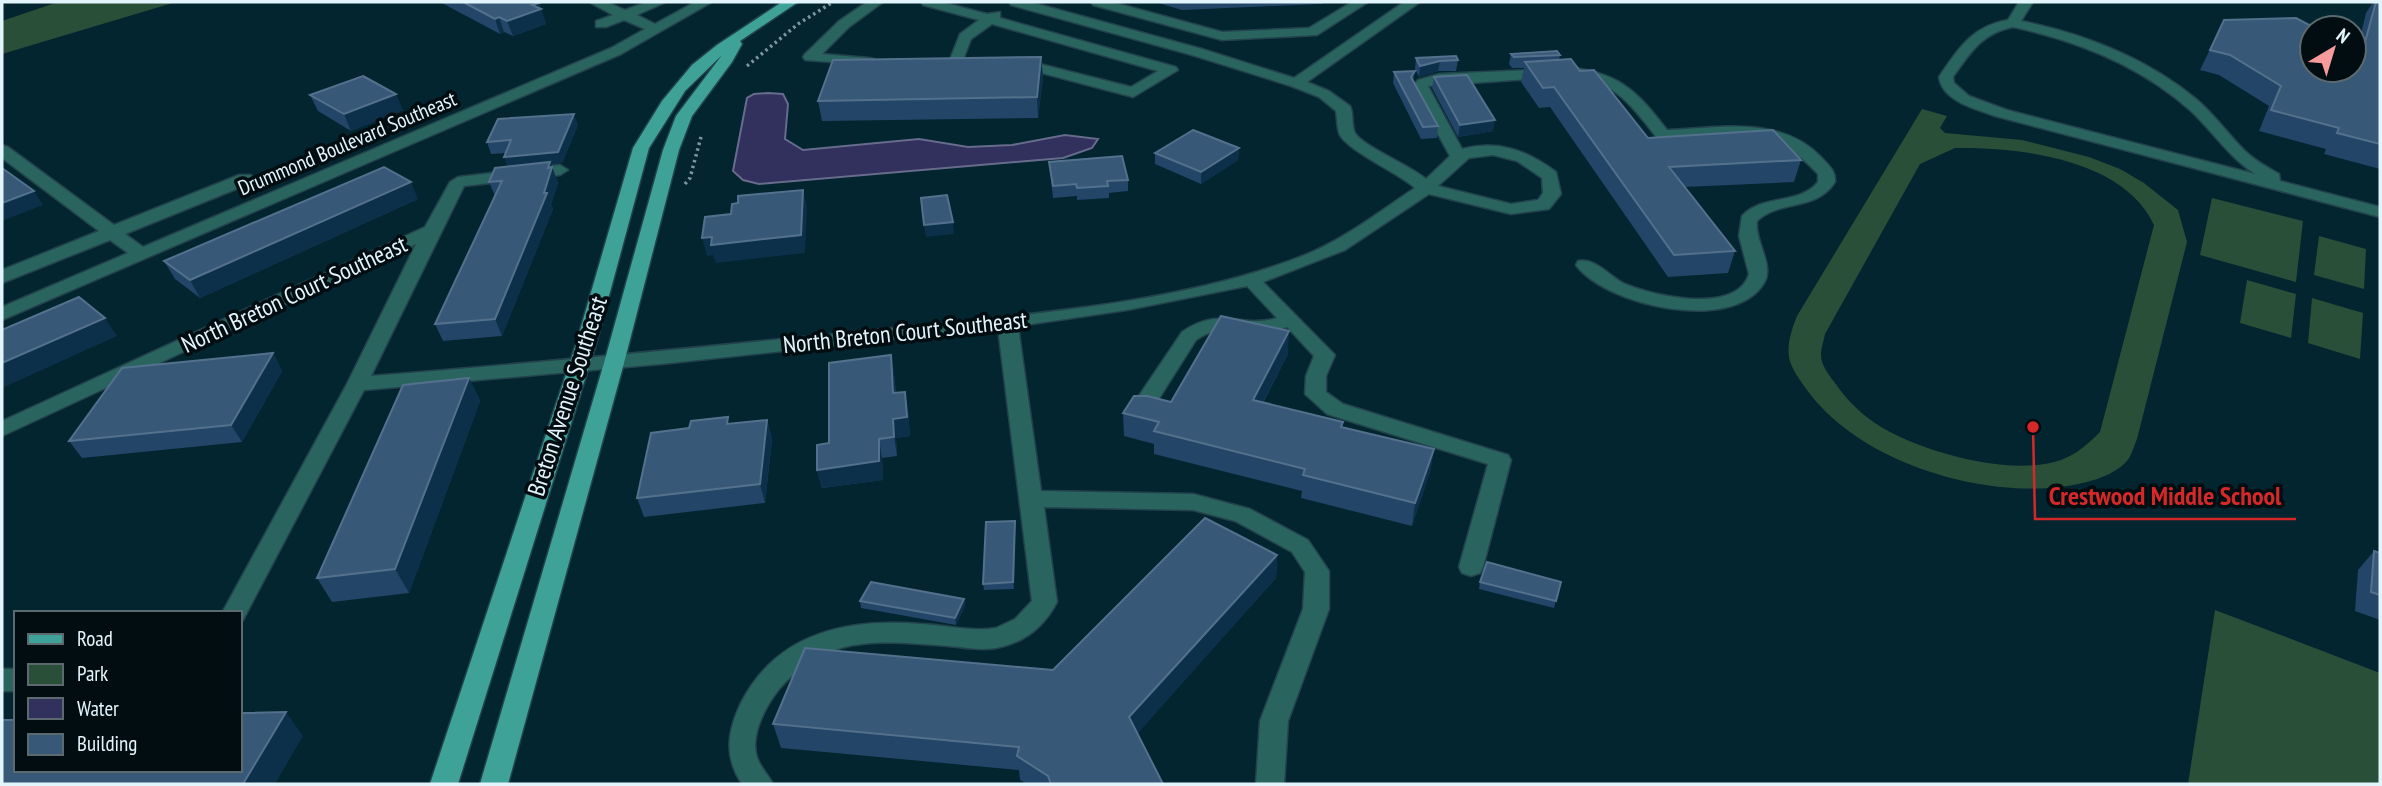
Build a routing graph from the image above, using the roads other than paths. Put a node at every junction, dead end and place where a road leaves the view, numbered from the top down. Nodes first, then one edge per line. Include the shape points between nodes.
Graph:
1 (596, 2) edge
2 (659, 2) edge
3 (705, 2) edge
4 (791, 2) edge
5 (876, 2) edge
6 (928, 2) edge
7 (1017, 2) edge
8 (1098, 2) edge
9 (1413, 2) edge
10 (2026, 2) edge
11 (1376, 6) edge
12 (625, 15) junction
13 (989, 19) junction
14 (2013, 23) junction
15 (601, 24) dead end
16 (656, 29) junction
17 (1222, 36) junction
18 (737, 39) junction
19 (1197, 52) junction
20 (957, 62) edge
21 (997, 62) edge
22 (880, 63) edge
23 (1171, 70) junction
24 (1296, 83) junction
25 (2, 150) edge
26 (1458, 156) junction
27 (560, 170) dead end
28 (245, 179) dead end
29 (1426, 188) junction
30 (2290, 188) junction
31 (2380, 212) edge
32 (432, 230) junction
33 (112, 232) junction
34 (142, 255) junction
35 (1585, 265) dead end
36 (2, 277) edge
37 (1251, 280) junction
38 (2, 314) edge
39 (1291, 320) junction
40 (1007, 321) junction
41 (614, 363) junction
42 (577, 367) junction
43 (357, 384) junction
44 (1140, 411) edge
45 (2, 429) edge
46 (1031, 499) junction
47 (1471, 567) dead end
48 (235, 611) edge
49 (444, 784) edge
50 (494, 784) edge
51 (759, 784) edge
52 (1270, 784) edge

1 - 12 street
2 - 12 street
3 - 16 street, Drummond Boulevard Southeast
4 - 18 main road, Breton Avenue Southeast
5 - 22 street via 844,24 810,57
6 - 13 street
7 - 13 street
7 - 19 street
8 - 17 street
9 - 11 street
10 - 14 street
11 - 17 street via 1312,32
11 - 24 street
12 - 15 street
12 - 16 street
13 - 20 street via 965,37
13 - 23 street
14 - 30 street via 2103,47 2128,60 2211,121 2260,171
14 - 30 street via 1978,33 1946,77 1953,91 2001,113
16 - 34 street, Drummond Boulevard Southeast via 504,101
17 - 19 street
18 - 41 main road, Breton Avenue Southeast via 727,60 684,116 671,150
18 - 42 main road, Breton Avenue Southeast via 688,78 641,148
19 - 23 street
19 - 24 street
21 - 23 street via 1024,62 1133,92
24 - 29 street via 1339,103 1347,134
25 - 33 street
26 - 29 street, North Breton Court Southeast
26 - 29 street via 1510,150 1550,176 1552,194 1543,205 1511,209
26 - 35 street via 1420,87 1423,83 1575,72 1618,84 1663,135 1752,131 1771,135 1801,148 1827,173 1828,182 1812,196 1766,207 1748,220 1745,237 1758,269 1756,280 1734,300 1692,304 1643,296 1599,278
27 - 32 street via 458,182
28 - 33 street
29 - 37 street, North Breton Court Southeast via 1336,247
30 - 31 street
32 - 43 street, North Breton Court Southeast
32 - 45 street, North Breton Court Southeast
33 - 34 street
33 - 36 street
34 - 38 street, Drummond Boulevard Southeast
37 - 39 street
37 - 40 street, North Breton Court Southeast via 1098,310
39 - 44 street via 1264,327 1216,322 1200,326 1189,335
39 - 47 street via 1325,355 1316,376 1316,394 1335,409 1500,460
40 - 41 street, North Breton Court Southeast
40 - 46 street
41 - 42 street, North Breton Court Southeast
41 - 50 main road, Breton Avenue Southeast
42 - 43 street, North Breton Court Southeast
42 - 49 main road, Breton Avenue Southeast
43 - 48 street, North Breton Court Southeast
46 - 51 street via 1045,602 1033,619 1015,633 993,639 878,631 846,633 820,643 772,678 753,704 741,739 745,769
46 - 52 street via 1193,502 1242,515 1300,546 1317,571 1316,609 1274,721

